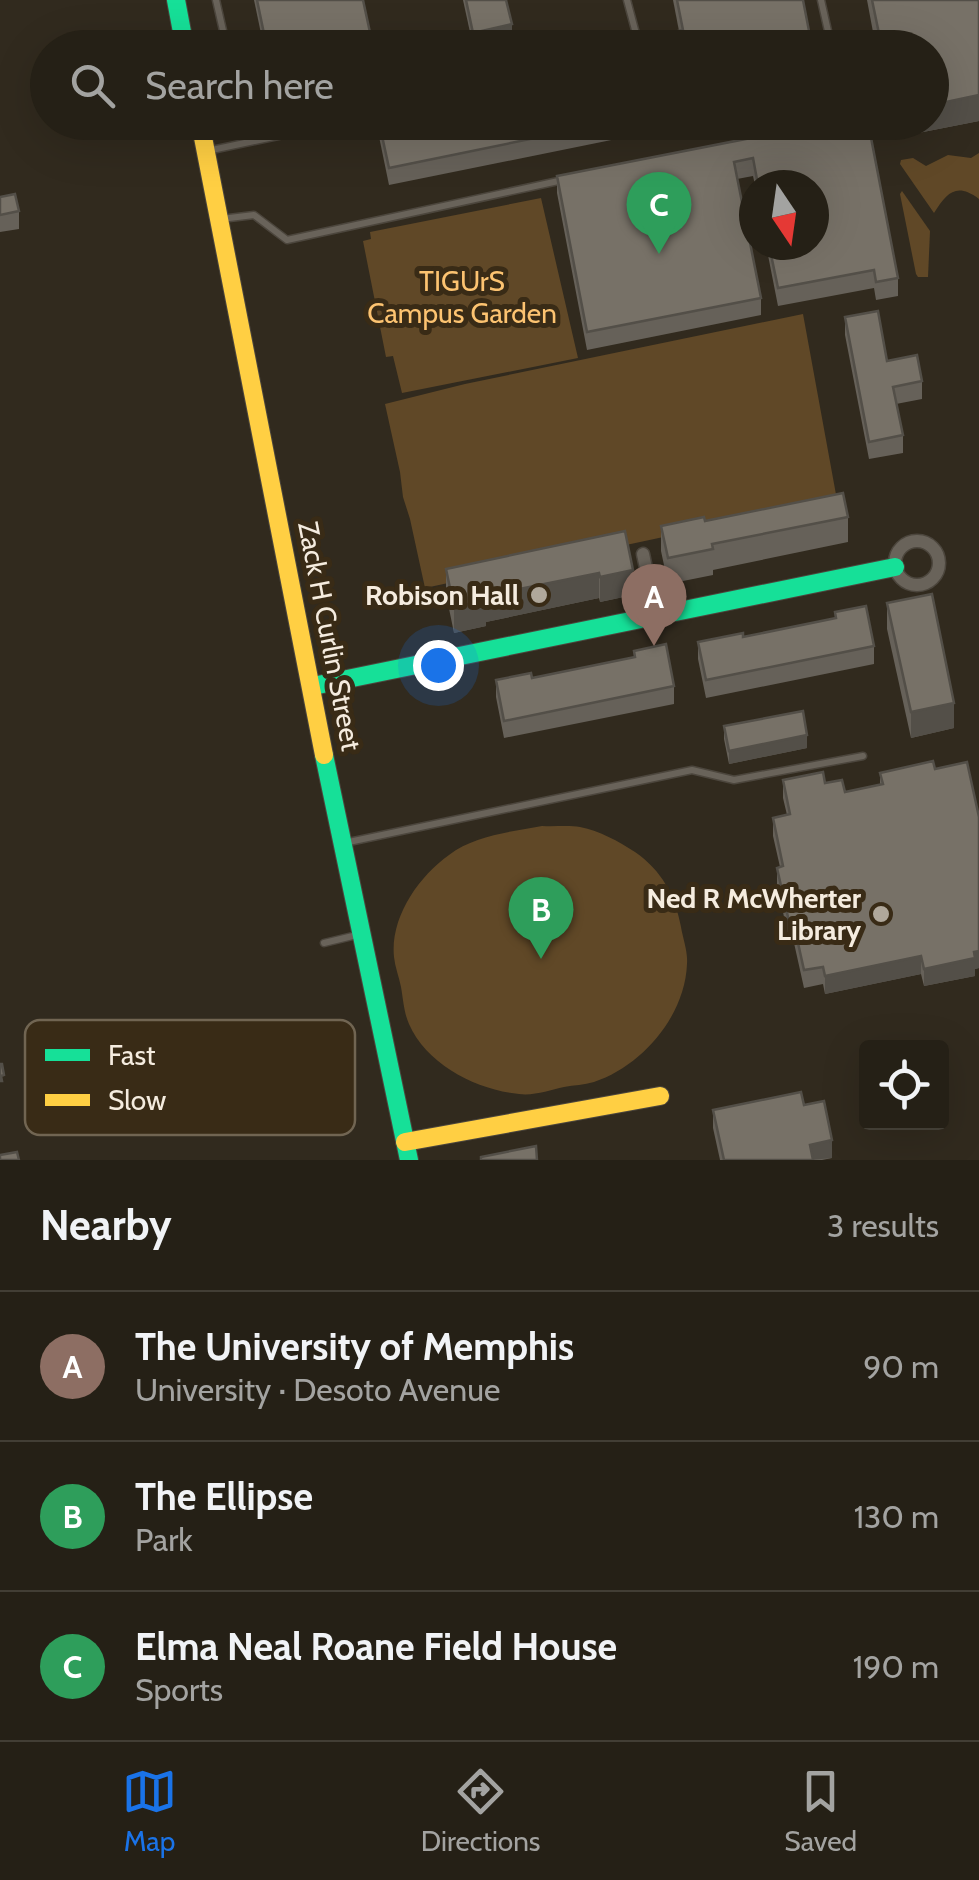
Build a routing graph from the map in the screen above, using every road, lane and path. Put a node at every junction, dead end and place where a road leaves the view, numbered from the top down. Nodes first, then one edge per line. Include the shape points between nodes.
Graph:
1 (176, 0) edge
2 (216, 0) edge
3 (627, 0) edge
4 (821, 0) edge
5 (182, 30) edge
6 (223, 30) edge
7 (635, 30) edge
8 (828, 30) dead end
9 (204, 140) edge
10 (259, 140) edge
11 (206, 151) junction
12 (572, 178) edge
13 (220, 219) junction
14 (643, 554) dead end
15 (895, 567) dead end
16 (656, 615) junction
17 (312, 686) junction
18 (863, 756) dead end
19 (343, 844) junction
20 (362, 934) junction
21 (324, 943) dead end
22 (660, 1096) dead end
23 (407, 1151) edge

1 - 5 street
2 - 6 lane
3 - 7 lane
4 - 8 lane
9 - 11 street, Zack H Curlin Street
10 - 11 lane
11 - 13 street, Zack H Curlin Street
12 - 13 lane via 287,240 254,215
13 - 17 street, Zack H Curlin Street
14 - 16 street
15 - 16 street
16 - 17 street
17 - 19 street, Zack H Curlin Street
18 - 19 lane via 734,780 692,770
19 - 20 street, Zack H Curlin Street
20 - 21 lane
20 - 23 street, Zack H Curlin Street
22 - 23 street

